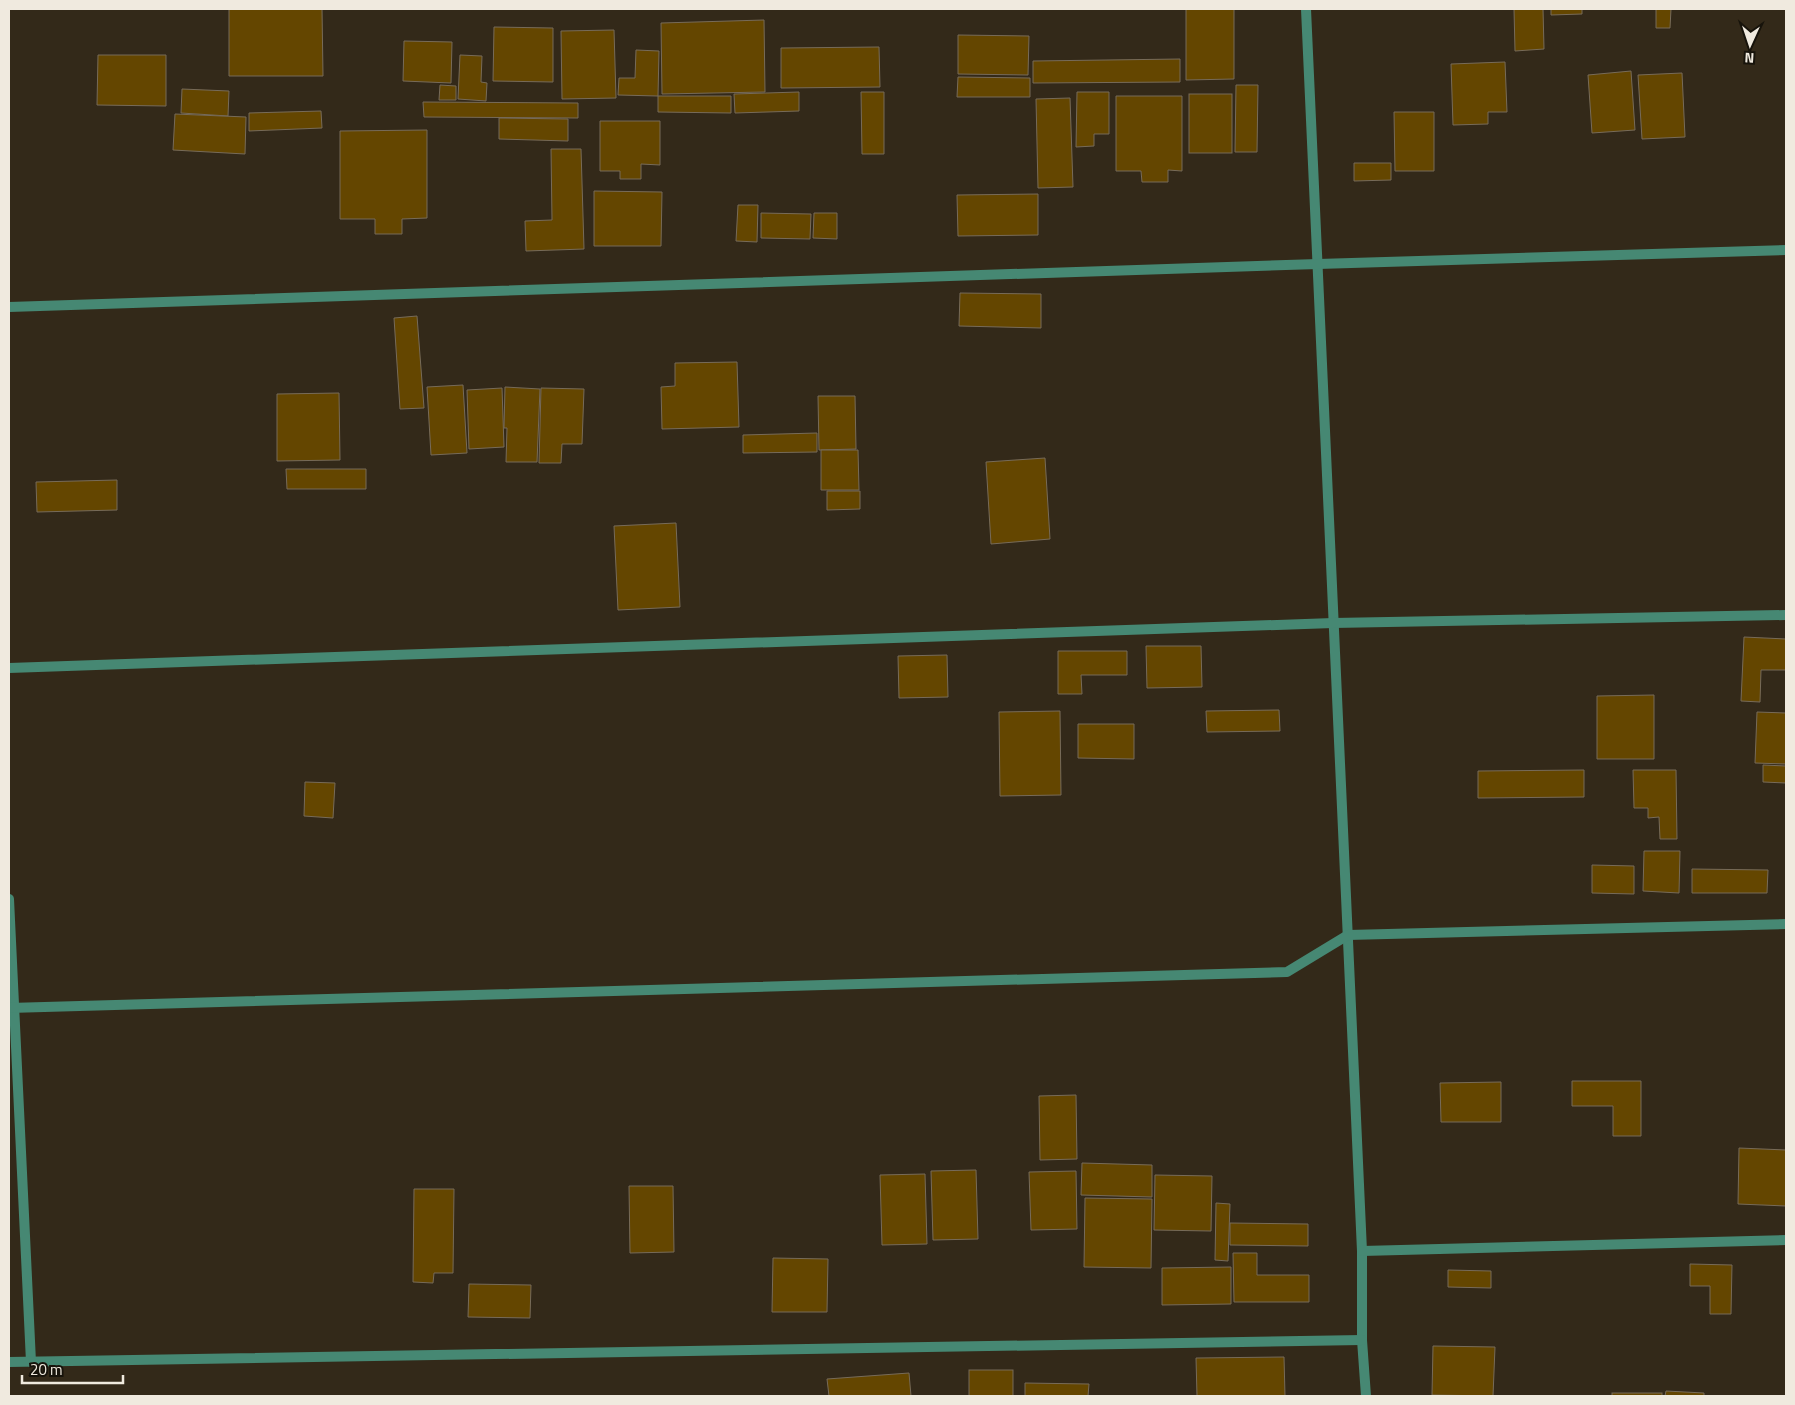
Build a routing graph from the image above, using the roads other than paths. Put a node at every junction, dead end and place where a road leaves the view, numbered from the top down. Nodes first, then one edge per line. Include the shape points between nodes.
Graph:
1 (1306, 9) edge
2 (1786, 250) edge
3 (1318, 264) junction
4 (9, 307) edge
5 (1786, 615) edge
6 (1334, 623) junction
7 (9, 668) edge
8 (9, 899) edge
9 (1786, 924) edge
10 (1348, 935) junction
11 (12, 1008) edge
12 (1786, 1240) edge
13 (1362, 1251) junction
14 (1362, 1340) junction
15 (9, 1362) edge
16 (31, 1362) junction
17 (1366, 1396) edge

1 - 3 street
2 - 3 street
3 - 4 street
3 - 6 street
5 - 6 street
6 - 7 street
6 - 10 street
8 - 11 street
9 - 10 street
10 - 11 street via 1287,972
10 - 13 street
11 - 16 street
12 - 13 street
13 - 14 street
14 - 16 street
14 - 17 street
15 - 16 street

